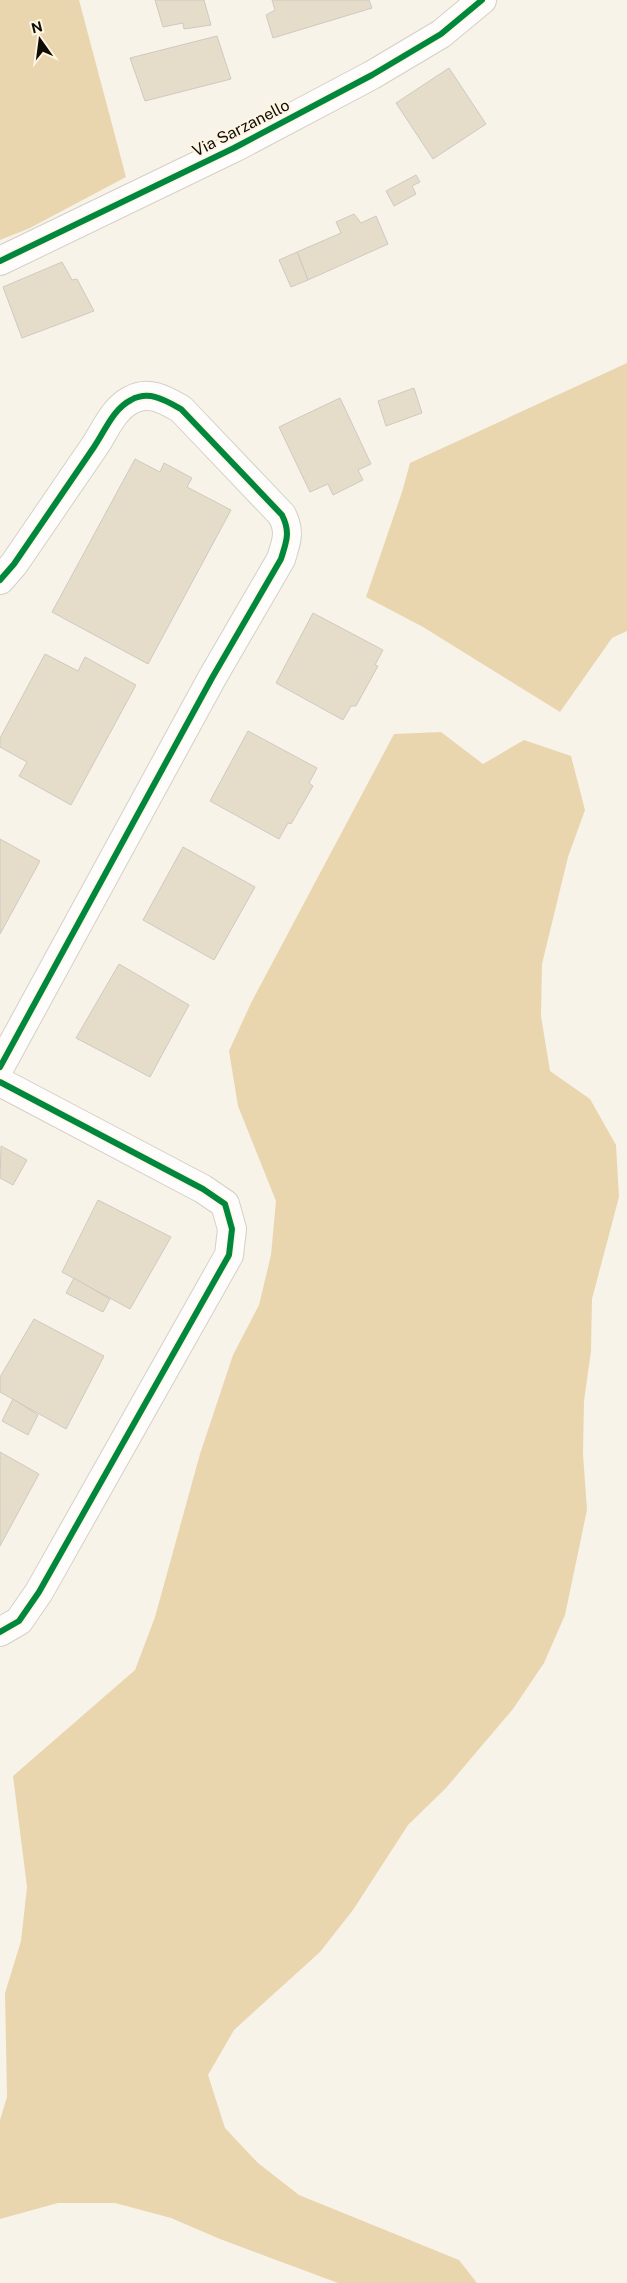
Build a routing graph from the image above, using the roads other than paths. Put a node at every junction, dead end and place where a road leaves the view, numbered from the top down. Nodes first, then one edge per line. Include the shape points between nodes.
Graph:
1 (482, 0) edge
2 (0, 261) edge
3 (0, 580) edge
4 (0, 1067) edge
5 (0, 1082) edge
6 (0, 1632) edge

1 - 2 street, Via Sarzanello via 440,34 372,75 225,152
3 - 4 street via 117,410 132,399 146,396 162,398 181,409 282,516 288,527 280,559
5 - 6 street via 203,1189 225,1204 232,1229 229,1255 39,1592 20,1621

